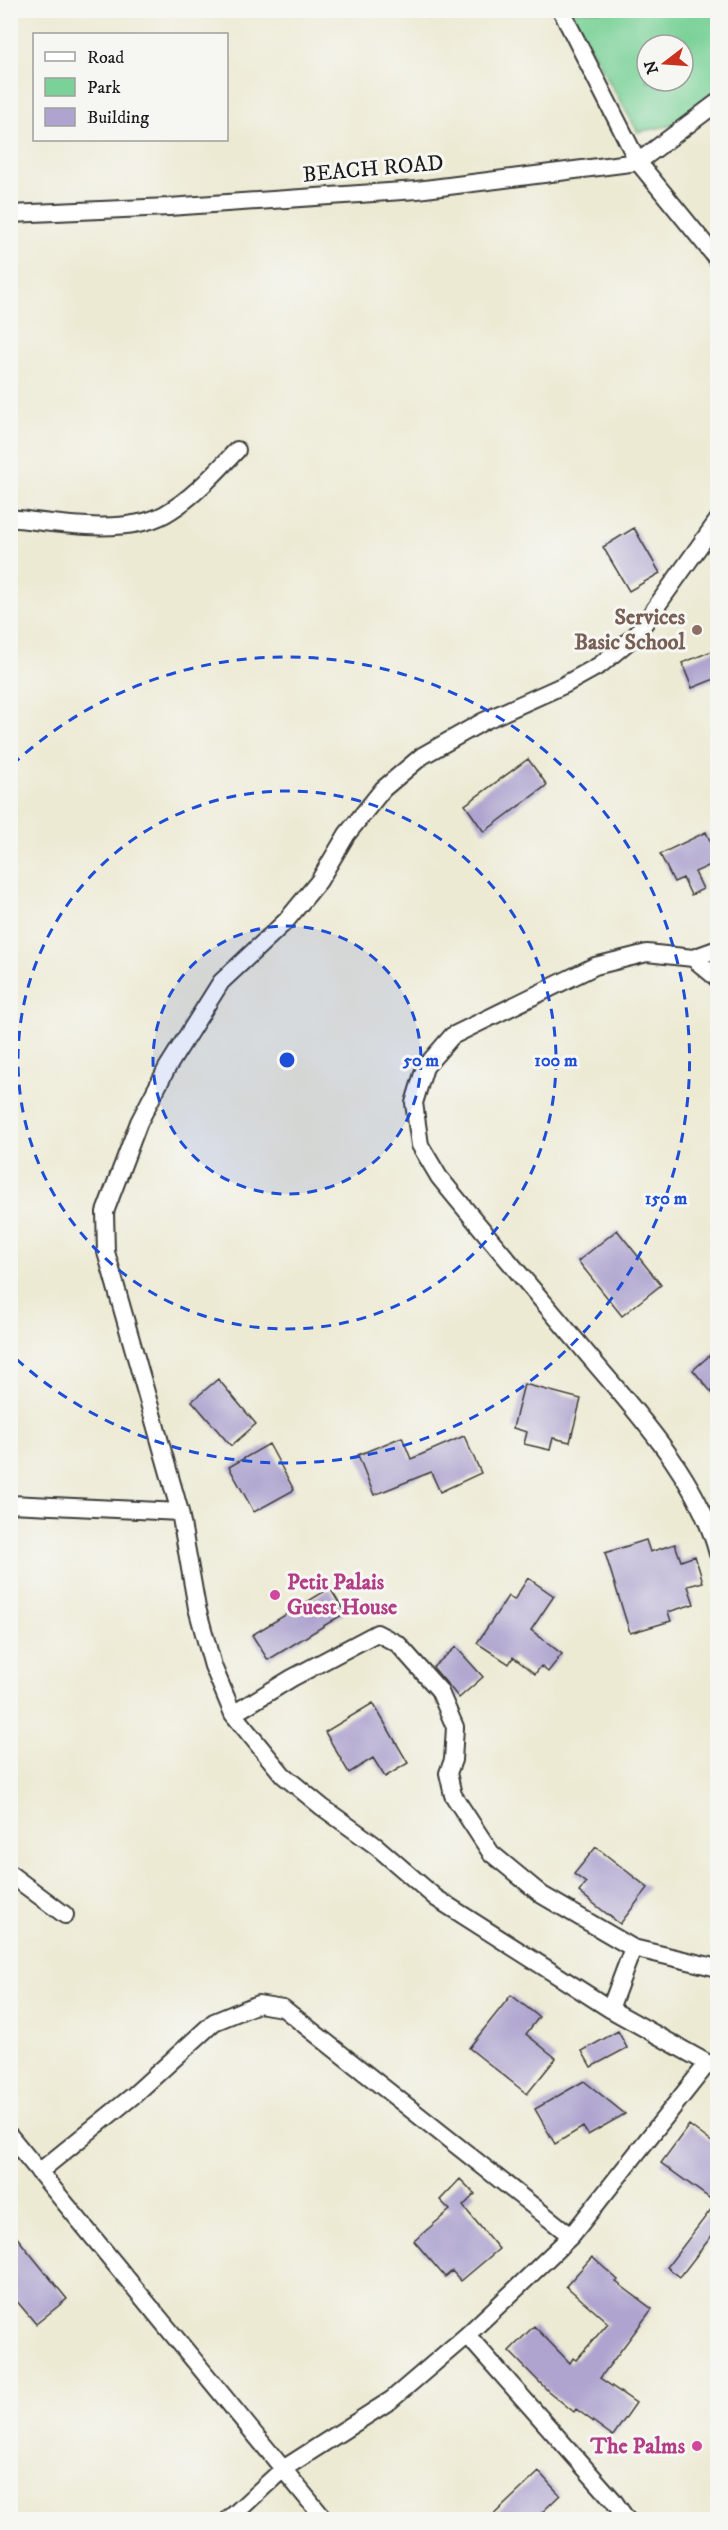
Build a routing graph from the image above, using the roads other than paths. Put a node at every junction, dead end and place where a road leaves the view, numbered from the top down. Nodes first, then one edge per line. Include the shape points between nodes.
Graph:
1 (561, 10) edge
2 (717, 102) edge
3 (638, 162) junction
4 (10, 214) edge
5 (717, 260) edge
6 (237, 450) dead end
7 (10, 518) edge
8 (717, 520) edge
9 (717, 948) edge
10 (693, 958) junction
11 (717, 979) edge
12 (10, 1504) edge
13 (180, 1512) junction
14 (717, 1554) edge
15 (233, 1714) junction
16 (10, 1874) edge
17 (65, 1915) dead end
18 (633, 1948) junction
19 (717, 1968) edge
20 (610, 2009) junction
21 (713, 2066) edge
22 (10, 2136) edge
23 (39, 2172) junction
24 (571, 2236) junction
25 (467, 2335) junction
26 (283, 2469) junction
27 (228, 2520) edge
28 (325, 2520) edge
29 (627, 2520) edge

1 - 3 street
2 - 3 street, BEACH ROAD
3 - 4 street, BEACH ROAD via 417,190
3 - 5 street
6 - 7 street via 192,495 163,515 119,527
8 - 13 street via 636,635 600,665 422,756 383,789 286,921 221,982 167,1068 139,1122 105,1212 106,1252
9 - 10 street
10 - 11 street
10 - 14 street via 647,953 595,966 452,1036 425,1067 414,1103 420,1145 439,1177 682,1472
12 - 13 street
13 - 15 street via 197,1608 213,1666
15 - 18 street via 364,1638 377,1633 398,1644 439,1690 455,1727 448,1773 453,1795 491,1853 542,1895
15 - 20 street via 283,1775 436,1898
16 - 17 street
18 - 19 street
18 - 20 street
20 - 21 street
21 - 24 street
22 - 23 street
23 - 24 street via 135,2095 214,2022 258,2004 283,2008
23 - 26 street
24 - 25 street
25 - 26 street via 391,2400
25 - 29 street
26 - 27 street
26 - 28 street

